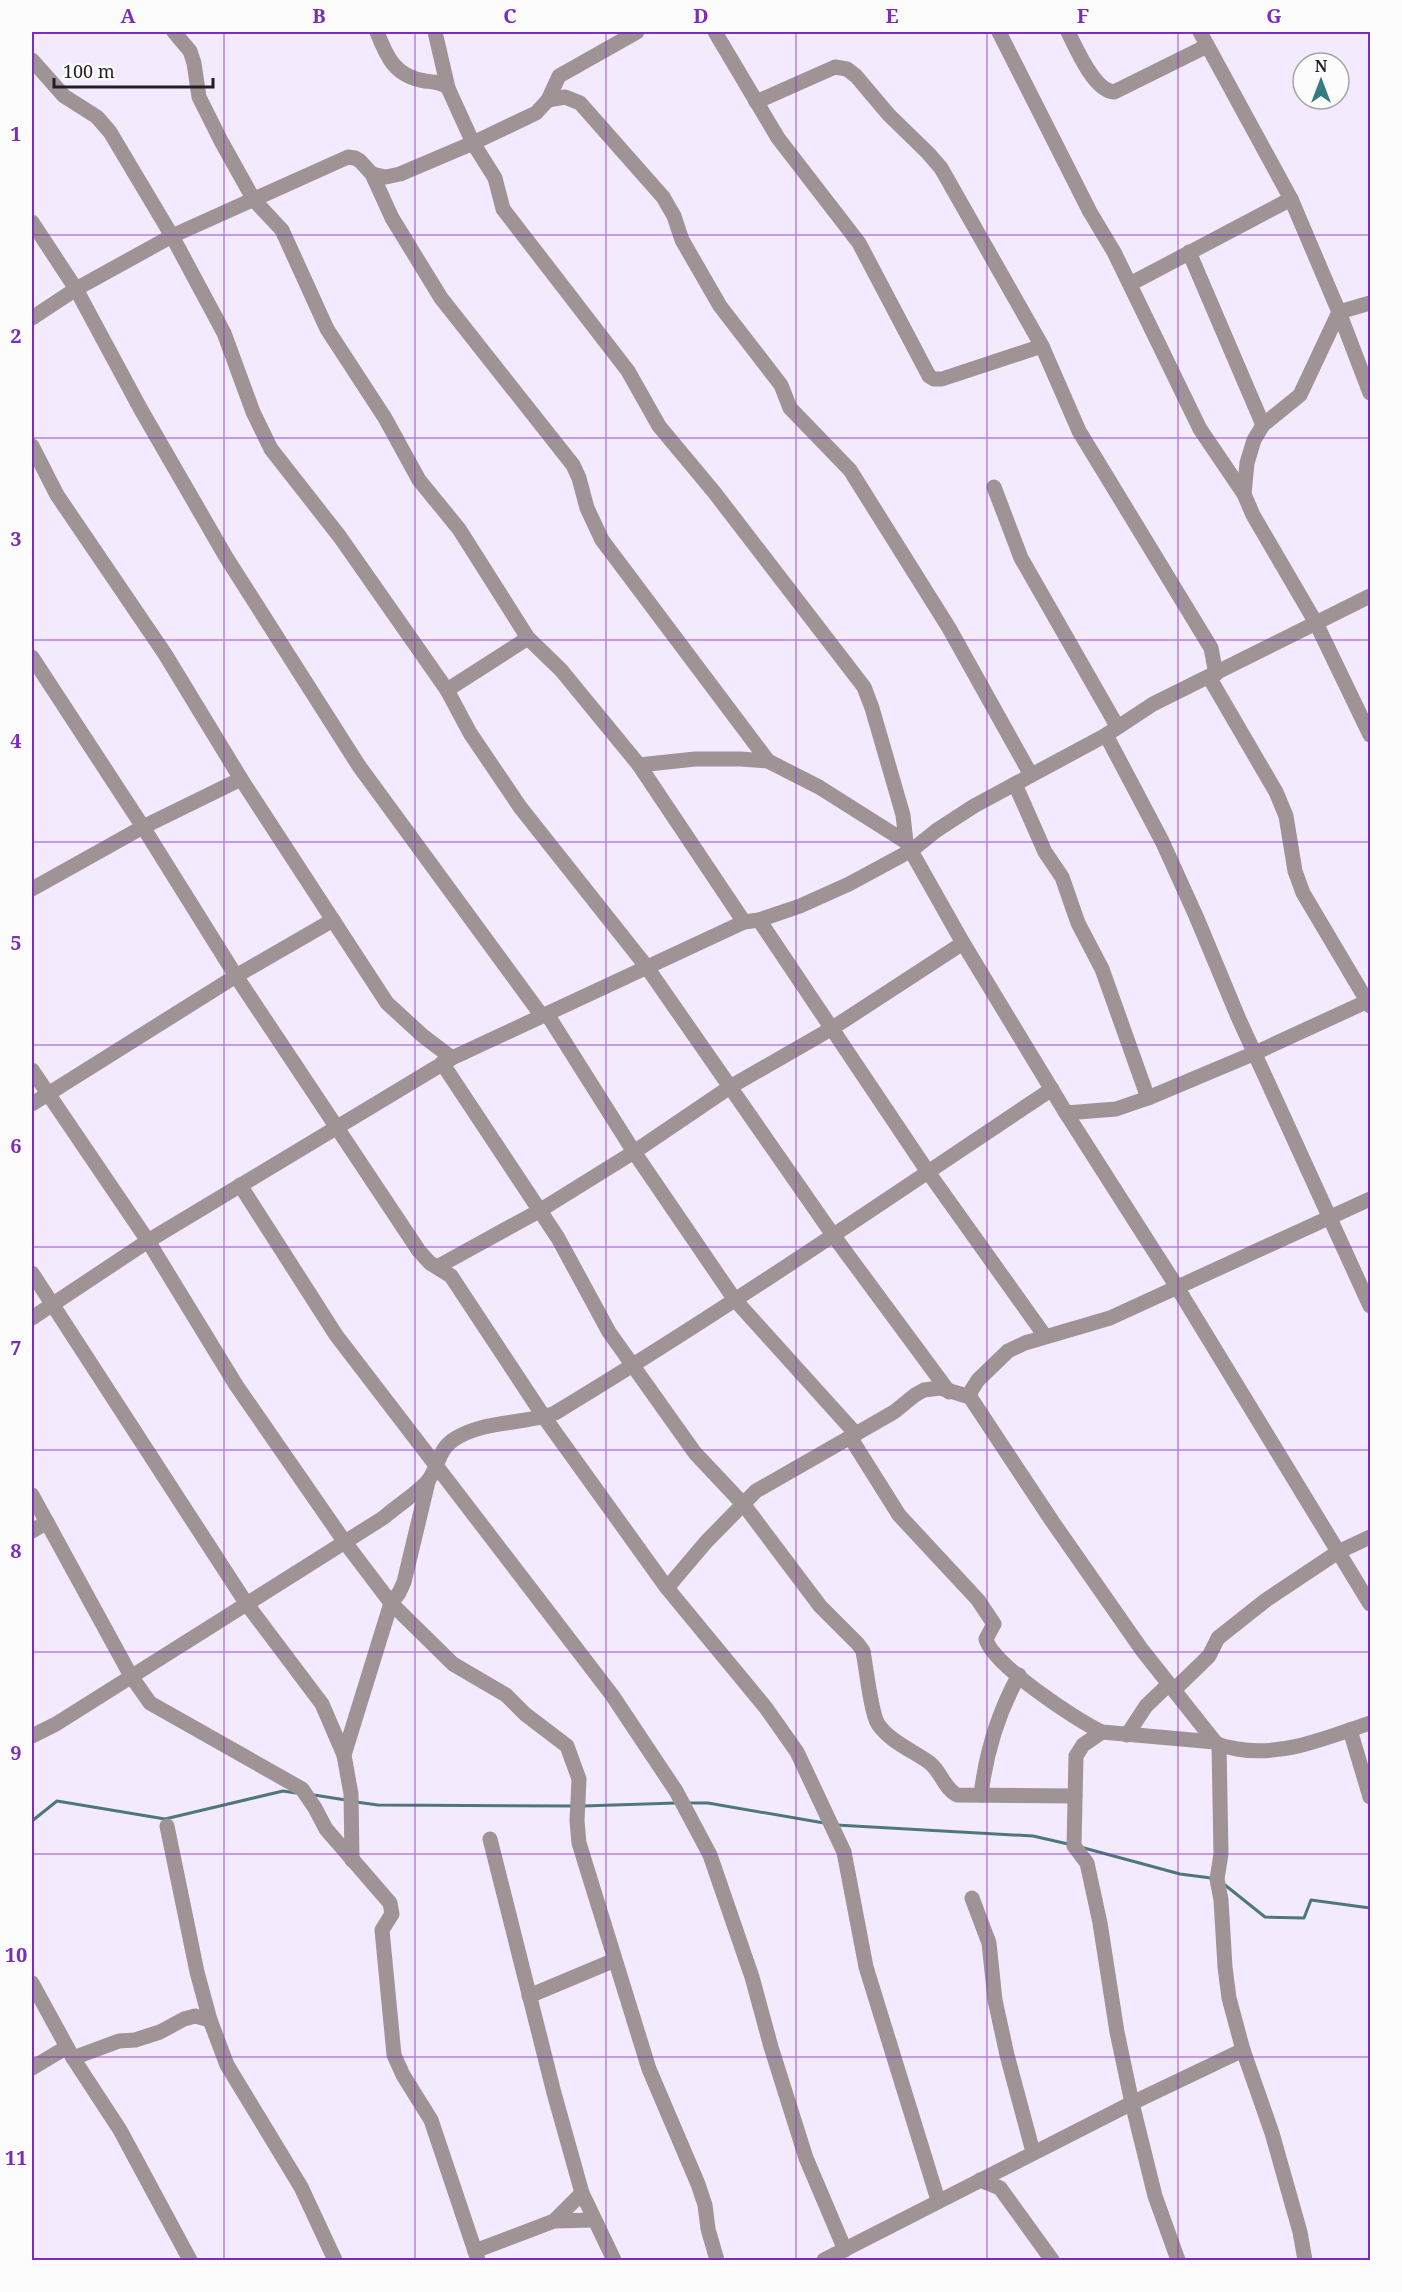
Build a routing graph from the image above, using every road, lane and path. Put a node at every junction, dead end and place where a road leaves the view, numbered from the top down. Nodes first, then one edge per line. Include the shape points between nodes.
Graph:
1 (174, 32) edge
2 (377, 32) edge
3 (435, 32) edge
4 (637, 32) edge
5 (715, 32) edge
6 (999, 32) edge
7 (1068, 32) edge
8 (1200, 32) edge
9 (612, 38) edge
10 (1207, 46) junction
11 (32, 60) edge
12 (448, 88) junction
13 (548, 100) junction
14 (756, 102) junction
15 (473, 143) junction
16 (372, 174) junction
17 (1291, 199) junction
18 (254, 200) junction
19 (32, 222) edge
20 (172, 236) junction
21 (1189, 252) junction
22 (1130, 284) junction
23 (76, 289) junction
24 (1371, 303) edge
25 (1339, 312) junction
26 (32, 318) edge
27 (1042, 346) junction
28 (1371, 393) edge
29 (1263, 425) junction
30 (32, 446) edge
31 (994, 487) dead end
32 (1244, 494) junction
33 (1371, 596) edge
34 (1316, 622) junction
35 (528, 638) junction
36 (1211, 648) junction
37 (32, 657) edge
38 (1241, 660) junction
39 (1213, 675) junction
40 (447, 690) junction
41 (1111, 730) junction
42 (1371, 735) edge
43 (768, 761) junction
44 (639, 765) junction
45 (1031, 775) junction
46 (241, 779) junction
47 (1015, 784) junction
48 (143, 826) junction
49 (909, 846) junction
50 (32, 889) edge
51 (333, 920) junction
52 (751, 921) junction
53 (963, 943) junction
54 (646, 966) junction
55 (236, 976) junction
56 (1370, 1002) edge
57 (544, 1015) junction
58 (831, 1029) junction
59 (1255, 1053) junction
60 (447, 1061) junction
61 (32, 1070) edge
62 (730, 1087) junction
63 (1052, 1089) junction
64 (47, 1094) junction
65 (1148, 1098) junction
66 (32, 1104) edge
67 (1066, 1113) junction
68 (338, 1126) junction
69 (634, 1152) junction
70 (928, 1172) junction
71 (240, 1185) junction
72 (1371, 1199) edge
73 (539, 1211) junction
74 (1329, 1218) junction
75 (833, 1235) junction
76 (148, 1241) junction
77 (437, 1267) junction
78 (32, 1274) edge
79 (1177, 1287) junction
80 (735, 1299) junction
81 (53, 1303) junction
82 (1371, 1306) edge
83 (32, 1318) edge
84 (1045, 1336) junction
85 (634, 1365) junction
86 (949, 1392) junction
87 (970, 1397) junction
88 (544, 1417) junction
89 (853, 1435) junction
90 (435, 1465) junction
91 (428, 1482) junction
92 (32, 1495) edge
93 (744, 1505) junction
94 (47, 1522) junction
95 (32, 1531) edge
96 (1371, 1537) edge
97 (344, 1541) junction
98 (1338, 1552) junction
99 (667, 1588) junction
100 (246, 1603) junction
101 (391, 1603) junction
102 (1371, 1604) edge
103 (1019, 1675) junction
104 (131, 1676) junction
105 (1171, 1687) junction
106 (1371, 1723) edge
107 (1350, 1730) junction
108 (1102, 1732) junction
109 (1127, 1735) junction
110 (32, 1736) edge
111 (1217, 1744) junction
112 (344, 1755) junction
113 (981, 1795) junction
114 (1075, 1796) junction
115 (1371, 1797) edge
116 (167, 1826) dead end
117 (490, 1839) dead end
118 (352, 1860) junction
119 (972, 1898) dead end
120 (615, 1960) junction
121 (32, 1983) edge
122 (530, 1996) junction
123 (210, 2020) junction
124 (1243, 2050) junction
125 (70, 2053) junction
126 (32, 2068) edge
127 (1132, 2103) junction
128 (1033, 2152) junction
129 (1003, 2169) junction
130 (980, 2180) junction
131 (1000, 2188) junction
132 (582, 2193) junction
133 (938, 2200) junction
134 (594, 2220) junction
135 (555, 2221) junction
136 (845, 2250) junction
137 (474, 2257) edge
138 (190, 2260) edge
139 (335, 2260) edge
140 (614, 2260) edge
141 (717, 2260) edge
142 (824, 2260) edge
143 (1052, 2260) edge
144 (1178, 2260) edge
145 (1305, 2260) edge

1 - 18 street via 190,51 199,97
2 - 12 street via 398,70 416,80
3 - 12 street
4 - 9 street
5 - 14 street
6 - 22 street
7 - 10 street via 1094,77 1108,92
8 - 10 street
9 - 13 street via 559,76
10 - 17 street
11 - 20 street via 64,96 97,117 110,132
12 - 15 street
13 - 15 street via 536,113
13 - 45 street via 565,97 580,103 663,197 682,240 720,306 781,385 800,421 850,470 949,628
14 - 27 street via 836,67 856,76 941,168
14 - 27 street via 778,138 859,243 928,376 942,379
15 - 16 street via 400,174
15 - 49 street via 495,178 503,209 628,371 659,426 864,687
16 - 18 street via 360,161 348,157
16 - 43 street via 392,218 441,298 573,465 586,508 602,540
17 - 21 street
17 - 25 street
18 - 20 street
18 - 35 street via 282,230 327,329 385,418 419,480 459,529
19 - 23 street
20 - 23 street
20 - 40 street via 224,333 270,449 340,537
21 - 22 street
21 - 29 street
22 - 32 street via 1200,429
23 - 26 street
23 - 57 street via 226,557 353,756
24 - 25 street
25 - 28 street
25 - 29 street via 1300,395
27 - 36 street via 1080,431
29 - 32 street via 1249,455
30 - 46 street via 57,495 165,654
31 - 41 street via 1021,558
32 - 34 street
33 - 34 street
34 - 38 street
34 - 42 street
35 - 40 street
35 - 44 street via 561,670
36 - 38 street
36 - 39 street
37 - 48 street
38 - 39 street
39 - 41 street
39 - 56 street via 1286,816 1295,871 1303,893
40 - 54 street via 470,733 520,807
41 - 45 street
41 - 59 street
43 - 44 street via 695,759
43 - 49 street via 819,787
44 - 52 street
45 - 47 street
46 - 48 street
46 - 51 street
47 - 49 street
47 - 65 street via 1102,969
48 - 50 street
48 - 55 street
49 - 52 street via 849,884 800,906
49 - 53 street
51 - 55 street
51 - 60 street via 387,1003
52 - 54 street
52 - 58 street
53 - 58 street
53 - 63 street
54 - 57 street
54 - 62 street
55 - 64 street
55 - 68 street
56 - 59 street
57 - 60 street
57 - 69 street
58 - 62 street
58 - 70 street
59 - 65 street
59 - 74 street
60 - 68 street
60 - 73 street
61 - 64 street
62 - 69 street
62 - 75 street
63 - 67 street
63 - 70 street
64 - 66 street
64 - 76 street
65 - 67 street via 1116,1109
67 - 79 street
68 - 71 street
68 - 77 street via 419,1251
69 - 73 street
69 - 80 street
70 - 75 street
70 - 84 street
71 - 76 street
71 - 90 street via 336,1335
72 - 74 street
73 - 77 street
73 - 85 street via 609,1332
74 - 79 street
74 - 82 street
75 - 80 street
75 - 86 street
76 - 81 street
76 - 97 street via 236,1385
77 - 88 street via 452,1276
78 - 81 street
79 - 84 street via 1110,1318
79 - 98 street
80 - 85 street
80 - 89 street
81 - 83 street
81 - 100 street
84 - 87 street via 1008,1351 978,1380
85 - 88 street
85 - 93 street via 694,1453
86 - 87 street
86 - 89 street via 940,1388 924,1390
87 - 105 street via 1052,1521
88 - 90 street via 478,1429 452,1440
88 - 99 street
89 - 93 street via 756,1491
89 - 103 street via 899,1515 978,1600 995,1626 986,1643 997,1658
90 - 91 street
90 - 136 street via 612,1695 676,1791 710,1855 752,1977 806,2158
91 - 97 street via 382,1518
91 - 101 street via 404,1582
92 - 94 street
93 - 99 street
93 - 113 street via 820,1606 863,1651 878,1724 938,1771 953,1793
94 - 95 street
94 - 104 street
96 - 98 street
97 - 100 street
97 - 101 street
98 - 102 street
98 - 105 street via 1218,1638 1209,1656
99 - 133 street via 766,1708 796,1752 844,1852 866,1967
100 - 104 street
100 - 112 street via 321,1704
101 - 112 street
101 - 120 street via 453,1664 506,1695 567,1746 579,1779 579,1843
103 - 108 street via 1056,1705
103 - 113 street via 993,1732
104 - 110 street
104 - 118 street via 150,1703 302,1789 326,1829
105 - 109 street via 1146,1706
105 - 111 street
106 - 107 street
107 - 111 street via 1275,1750
107 - 115 street
108 - 109 street
108 - 114 street via 1083,1745 1076,1756
109 - 111 street
111 - 124 street via 1221,1854 1217,1879 1229,1998
112 - 118 street via 351,1794
113 - 114 street
114 - 127 street via 1074,1846 1087,1863
116 - 123 street
117 - 122 street
118 - 137 street via 390,1903 392,1914 382,1930 394,2055 431,2120
119 - 128 street via 988,1943 1006,2055
120 - 122 street
120 - 141 street via 649,2069 698,2184
121 - 125 street
122 - 132 street
123 - 125 street via 195,2016 144,2037
123 - 139 street via 227,2064 301,2187
124 - 127 street
124 - 145 street via 1272,2133
125 - 126 street
125 - 138 street via 120,2130
127 - 128 street
127 - 144 street via 1155,2196
128 - 129 street
129 - 130 street
129 - 131 street
130 - 131 street
130 - 133 street
131 - 143 street
132 - 134 street
132 - 135 street
133 - 136 street
134 - 135 street
134 - 140 street
135 - 137 street
136 - 142 street

